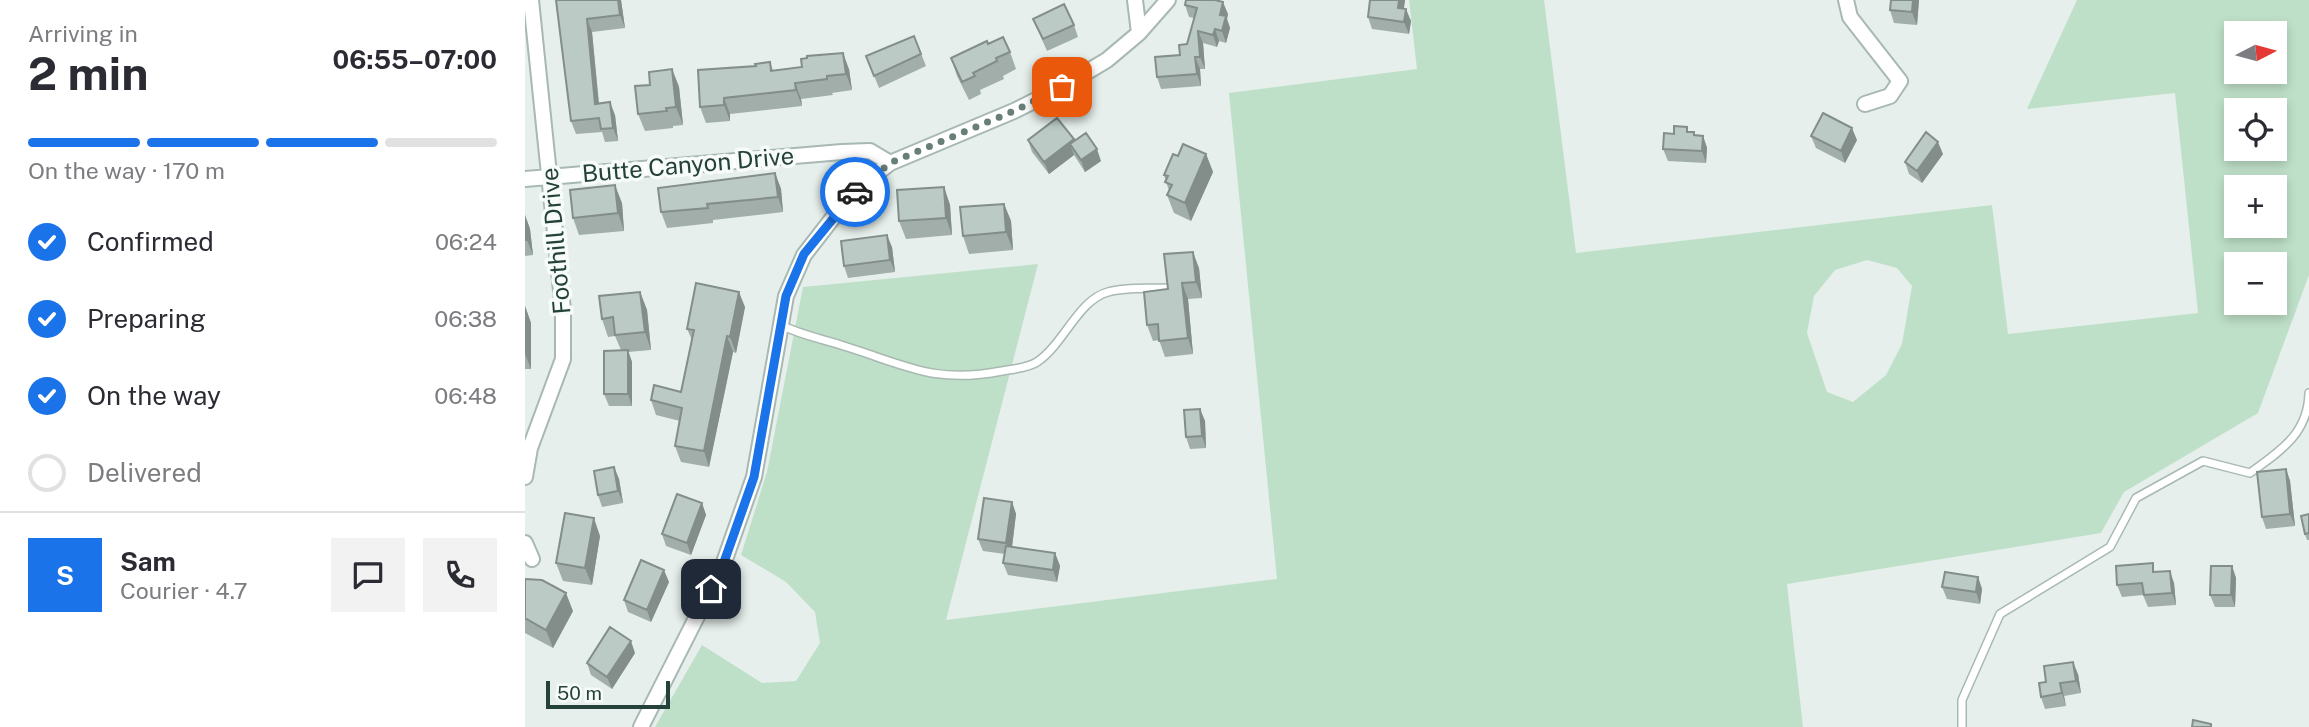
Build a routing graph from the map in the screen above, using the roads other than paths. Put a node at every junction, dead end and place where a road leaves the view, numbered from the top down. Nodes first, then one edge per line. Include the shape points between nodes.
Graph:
1 (531, 0) edge
2 (1135, 0) edge
3 (1168, 0) edge
4 (1846, 0) edge
5 (1139, 33) junction
6 (1865, 104) dead end
7 (890, 163) junction
8 (551, 176) junction
9 (525, 179) edge
10 (1167, 288) edge
11 (781, 326) junction
12 (2309, 393) edge
13 (525, 477) edge
14 (525, 543) edge
15 (532, 559) dead end
16 (641, 727) edge
17 (1962, 727) edge

1 - 8 street, Foothill Drive
2 - 5 street
3 - 5 street
4 - 6 street via 1850,17 1900,81 1890,96
5 - 7 street via 1107,60 1062,87
7 - 8 street, Butte Canyon Drive via 870,151
7 - 11 street via 853,192 804,254 786,296
8 - 9 street, Butte Canyon Drive
8 - 13 street, Foothill Drive via 563,359 530,448
10 - 11 lane via 1105,293 1091,300 1054,349 1034,364 981,375 940,376
11 - 16 street via 754,477 723,565
12 - 17 lane via 2309,413 2287,446 2250,473 2203,461 2136,498 2110,547 2000,614 1962,700
14 - 15 street

